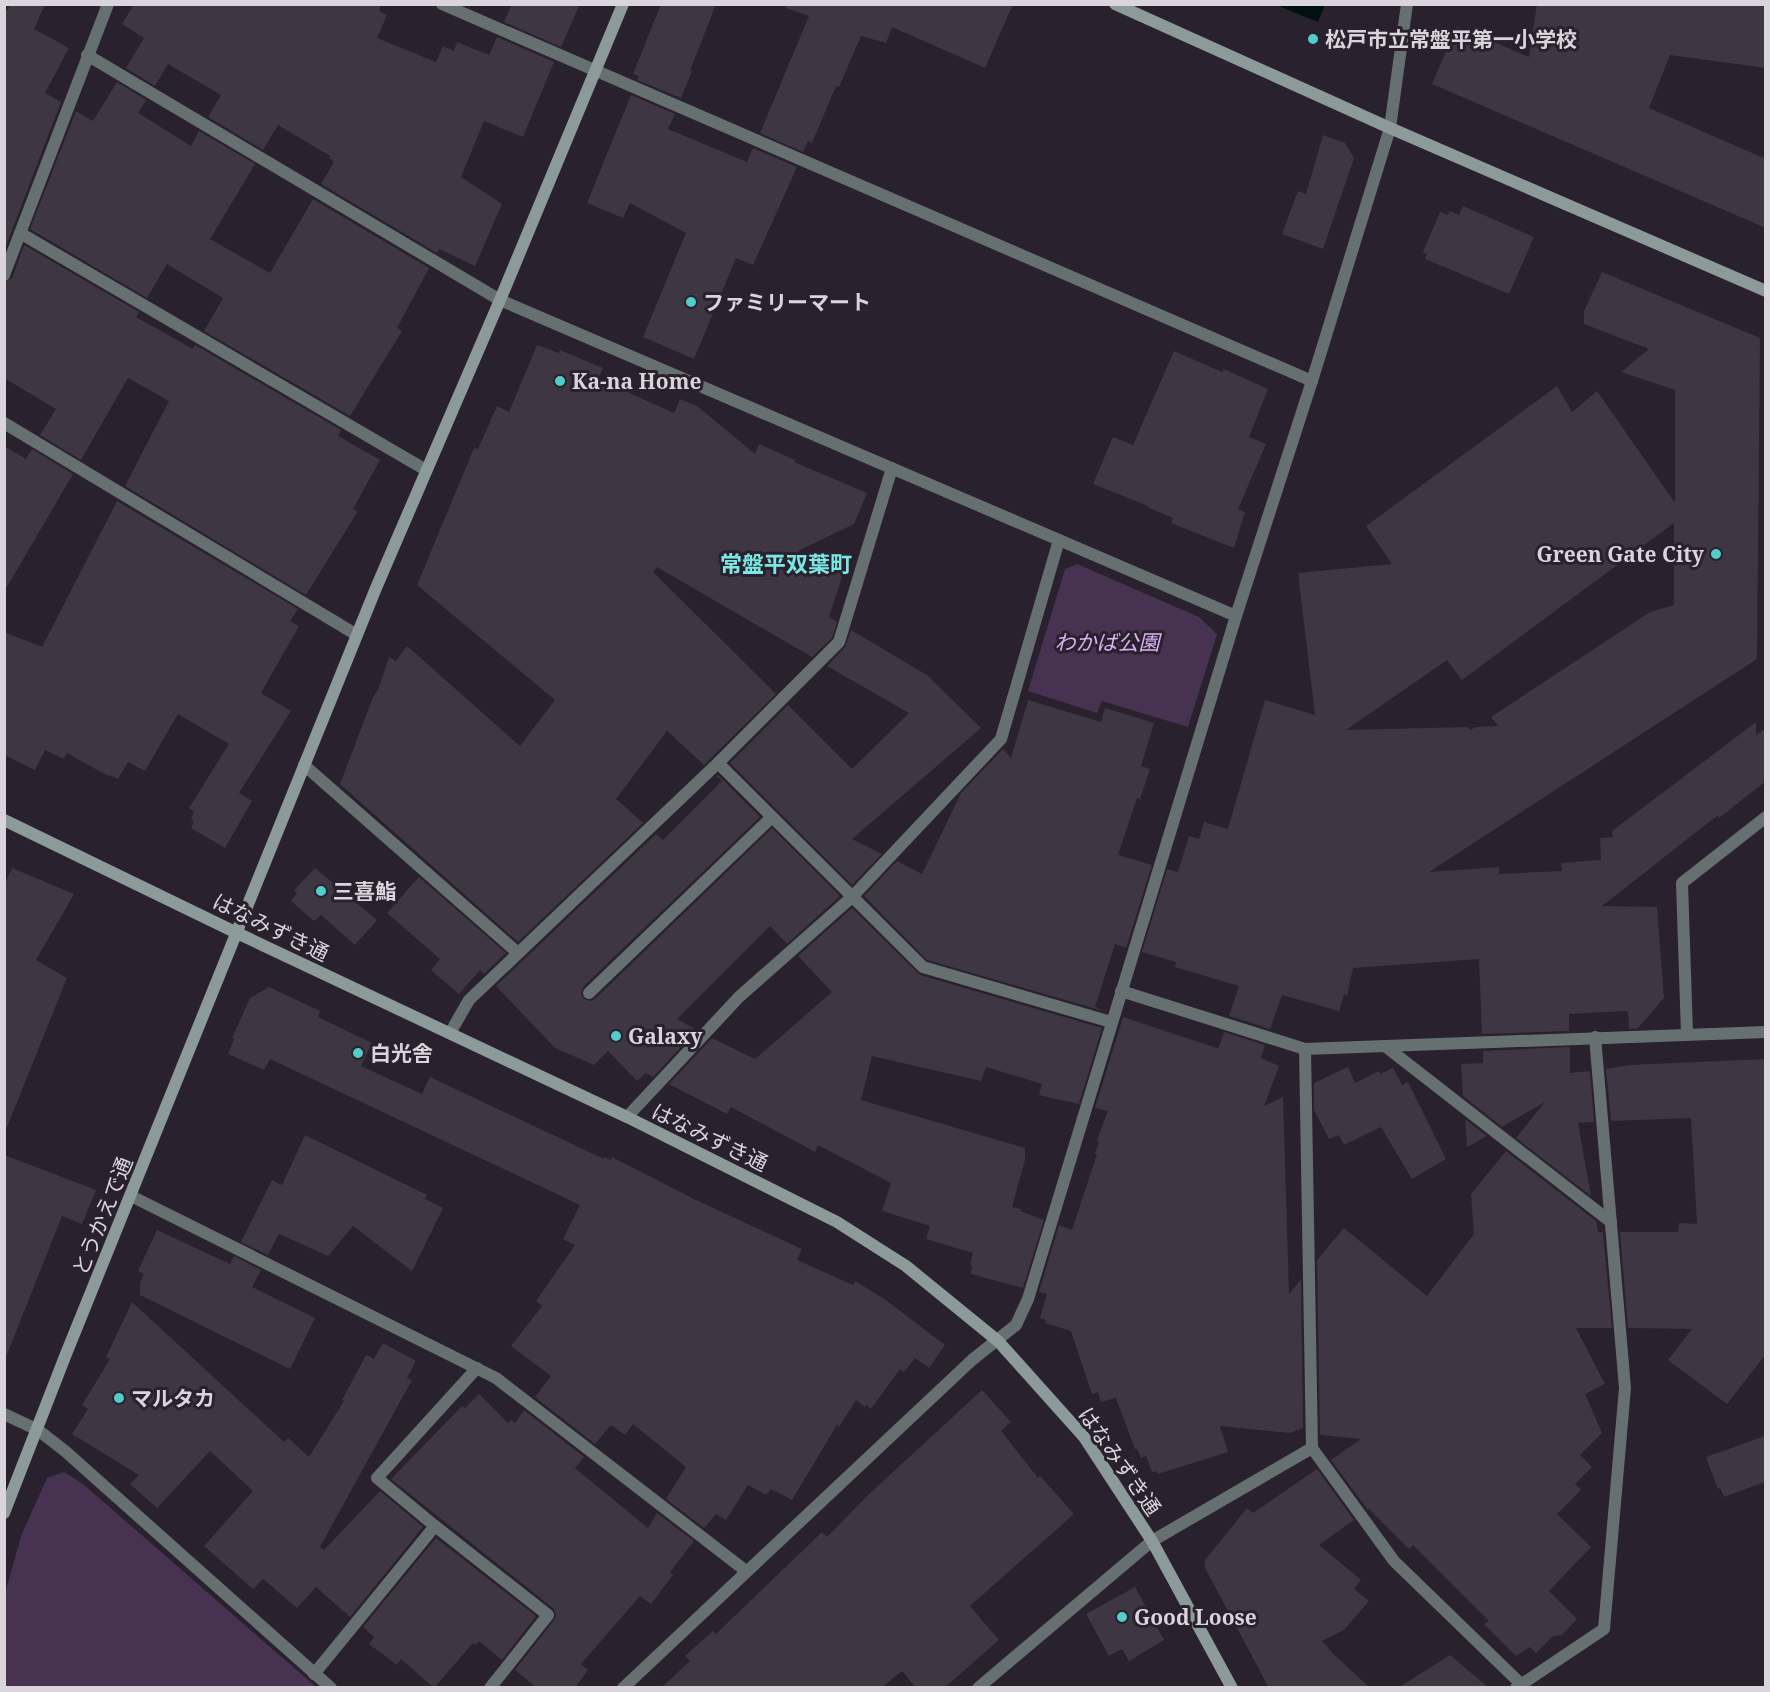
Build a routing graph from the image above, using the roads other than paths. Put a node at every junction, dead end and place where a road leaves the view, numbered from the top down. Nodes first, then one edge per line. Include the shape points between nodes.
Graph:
1 (108, 4) edge
2 (442, 4) edge
3 (623, 4) edge
4 (1115, 4) edge
5 (1407, 4) edge
6 (87, 55) junction
7 (596, 72) junction
8 (1390, 128) junction
9 (20, 233) junction
10 (4, 275) edge
11 (1766, 291) edge
12 (500, 300) junction
13 (1312, 381) junction
14 (4, 423) edge
15 (892, 468) junction
16 (426, 470) junction
17 (1059, 540) junction
18 (1236, 616) junction
19 (357, 635) junction
20 (718, 763) junction
21 (304, 765) junction
22 (772, 817) junction
23 (1766, 817) edge
24 (5, 822) edge
25 (852, 897) junction
26 (237, 933) junction
27 (518, 952) junction
28 (1121, 991) junction
29 (589, 993) dead end
30 (1111, 1022) junction
31 (1766, 1032) edge
32 (450, 1034) junction
33 (1687, 1034) junction
34 (1595, 1037) junction
35 (1385, 1046) junction
36 (1305, 1049) junction
37 (627, 1117) junction
38 (131, 1196) junction
39 (1611, 1222) junction
40 (998, 1341) junction
41 (477, 1368) junction
42 (4, 1413) edge
43 (38, 1430) junction
44 (1311, 1448) junction
45 (4, 1513) edge
46 (435, 1527) junction
47 (1152, 1541) junction
48 (746, 1571) junction
49 (314, 1674) junction
50 (1518, 1686) edge
51 (331, 1688) edge
52 (490, 1688) edge
53 (623, 1688) edge
54 (978, 1688) edge
55 (1232, 1688) edge

1 - 6 street
2 - 7 street
3 - 7 street, とうかえで通
4 - 8 street
5 - 8 street
6 - 9 street
6 - 12 street
7 - 12 street, とうかえで通
7 - 13 street
8 - 11 street
8 - 13 street
9 - 10 street
9 - 16 street
12 - 15 street
12 - 16 street, とうかえで通
13 - 18 street
14 - 19 street
15 - 17 street
15 - 20 street via 839,642
16 - 19 street, とうかえで通
17 - 18 street
17 - 25 street via 1001,739
18 - 28 street
19 - 21 street, とうかえで通
20 - 22 street
20 - 27 street
21 - 26 street, とうかえで通
21 - 27 street
22 - 25 street
22 - 29 street
23 - 33 street via 1682,883
24 - 26 street, はなみずき通
25 - 30 street via 923,968
25 - 37 street via 739,998
26 - 32 street, はなみずき通
26 - 38 street, とうかえで通
27 - 32 street via 469,1000
28 - 30 street
28 - 36 street
30 - 40 street via 1028,1299 1016,1325
31 - 33 street
32 - 37 street, はなみずき通
33 - 34 street
34 - 35 street
34 - 39 street
35 - 36 street
35 - 39 street
36 - 44 street
37 - 40 street, はなみずき通 via 837,1222 906,1266
38 - 41 street
38 - 43 street, とうかえで通
39 - 50 street via 1625,1388 1604,1629
40 - 47 street, はなみずき通 via 1084,1437
40 - 48 street via 972,1360
41 - 46 street via 377,1478
41 - 48 street via 496,1378
42 - 43 street
43 - 45 street, とうかえで通
43 - 49 street
44 - 47 street
44 - 50 street via 1394,1561
46 - 49 street
46 - 52 street via 548,1615
47 - 54 street
47 - 55 street, はなみずき通
48 - 53 street
49 - 51 street

